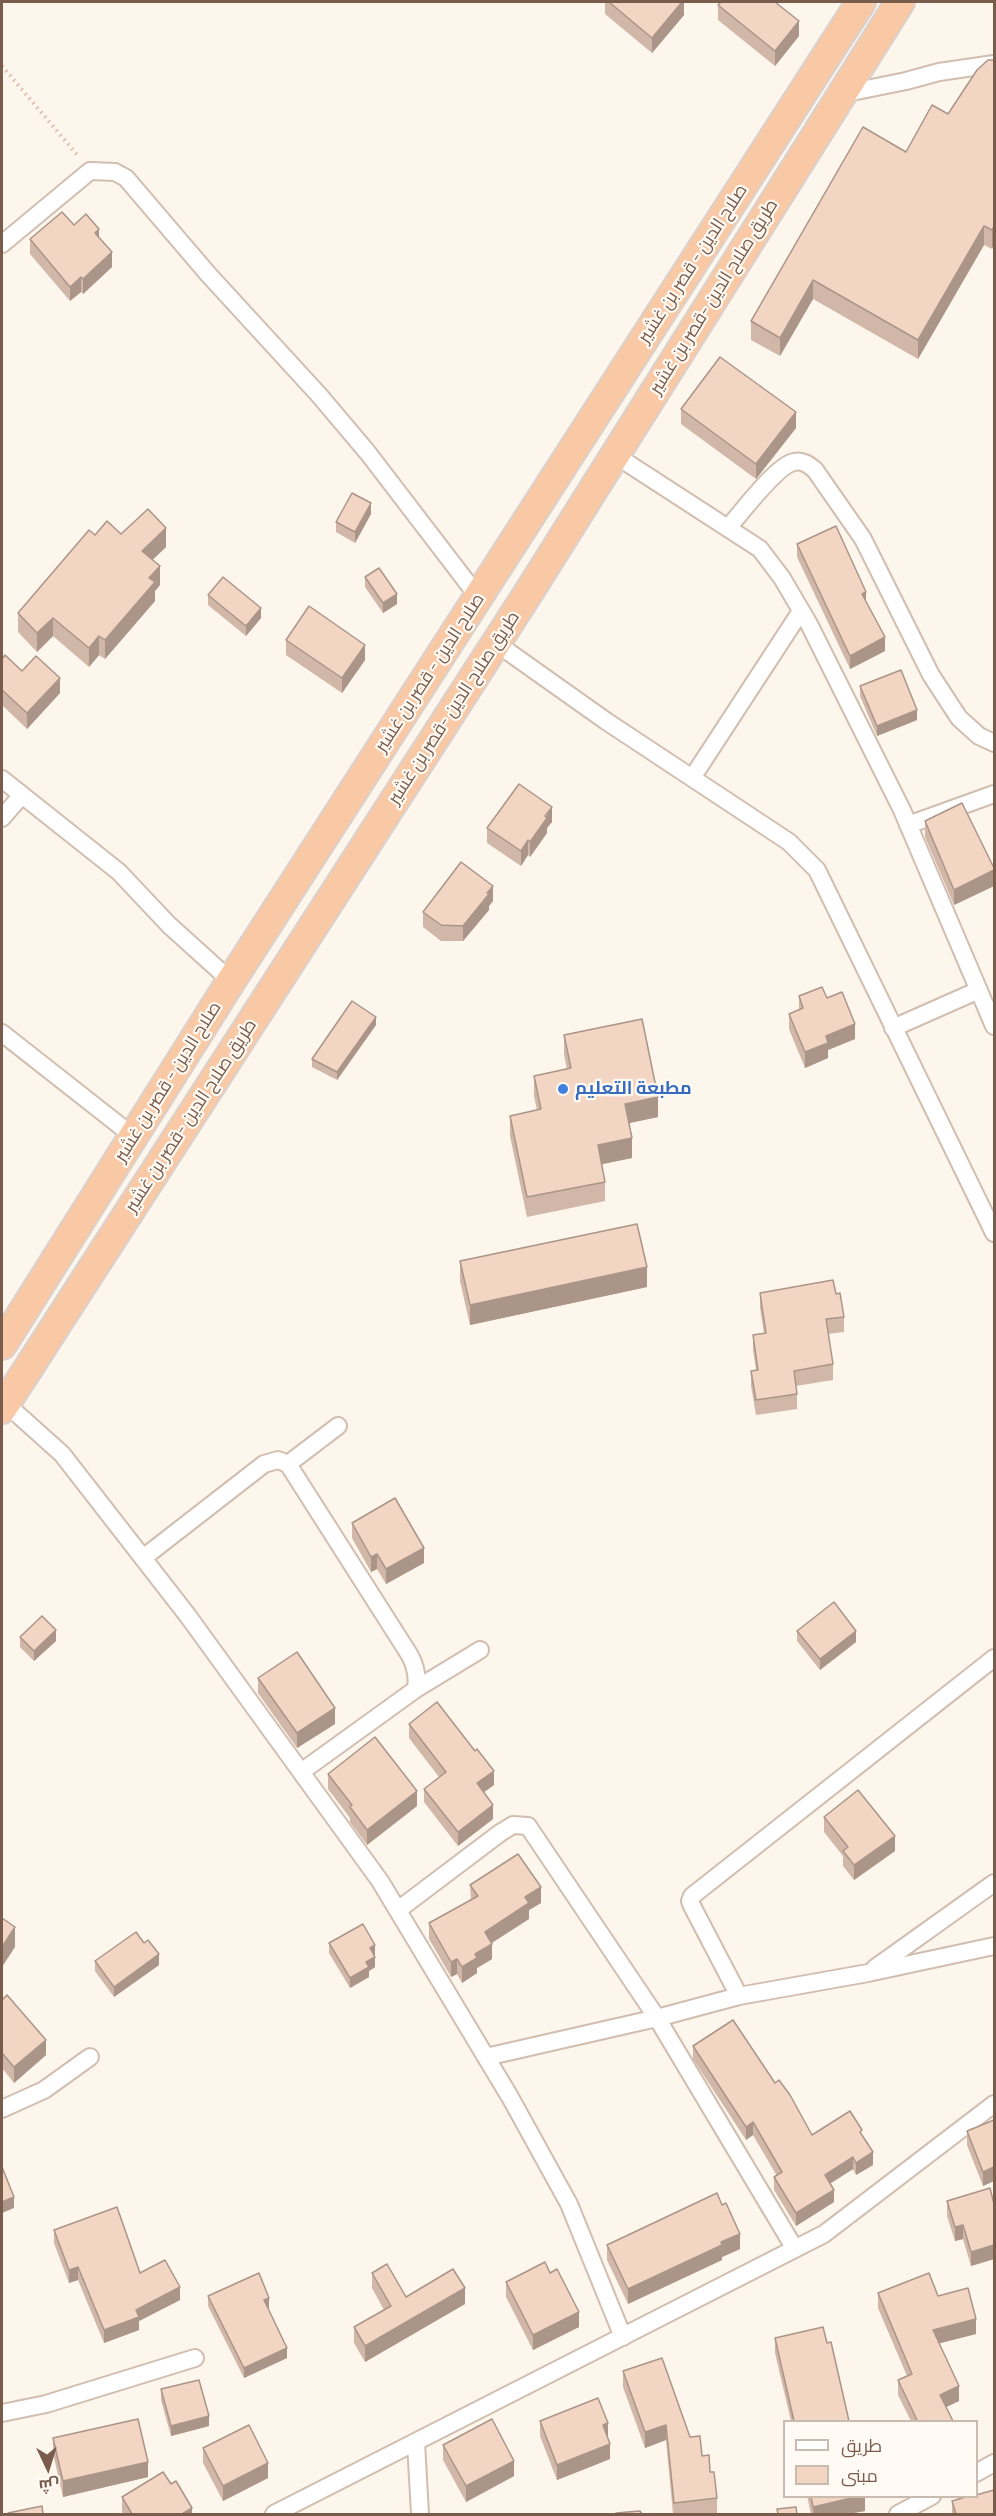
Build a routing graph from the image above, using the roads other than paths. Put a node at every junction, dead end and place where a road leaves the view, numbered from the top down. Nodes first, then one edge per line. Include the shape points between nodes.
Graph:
1 (861, 2) edge
2 (900, 2) edge
3 (994, 63) edge
4 (842, 94) junction
5 (2, 244) edge
6 (615, 455) junction
7 (728, 528) junction
8 (478, 598) junction
9 (801, 611) junction
10 (496, 643) junction
11 (994, 743) edge
12 (692, 778) junction
13 (2, 779) edge
14 (994, 794) edge
15 (22, 795) junction
16 (2, 818) edge
17 (908, 825) junction
18 (231, 981) junction
19 (979, 990) junction
20 (994, 1026) edge
21 (893, 1028) junction
22 (2, 1033) edge
23 (134, 1136) junction
24 (994, 1233) edge
25 (2, 1345) edge
26 (3, 1406) edge
27 (338, 1426) dead end
28 (288, 1464) junction
29 (143, 1558) junction
30 (480, 1650) dead end
31 (994, 1658) edge
32 (416, 1689) junction
33 (302, 1772) junction
34 (994, 1883) edge
35 (398, 1910) junction
36 (994, 1946) edge
37 (868, 1973) junction
38 (739, 1996) junction
39 (657, 2018) junction
40 (90, 2057) dead end
41 (486, 2057) junction
42 (994, 2104) edge
43 (2, 2109) edge
44 (795, 2249) junction
45 (623, 2337) junction
46 (195, 2358) dead end
47 (2, 2413) edge
48 (416, 2443) junction
49 (994, 2463) edge
50 (978, 2472) edge
51 (928, 2498) edge
52 (274, 2514) edge
53 (420, 2514) edge
54 (898, 2514) edge

1 - 8 highway, صلاح الدين - قصر بن غشير
2 - 4 highway, طريق صلاح الدين -قصر بن غشير
3 - 4 street
4 - 6 highway, طريق صلاح الدين -قصر بن غشير
5 - 8 street via 90,171 115,172 126,178 368,453
6 - 7 street
6 - 10 highway, طريق صلاح الدين -قصر بن غشير
7 - 9 street via 760,549
7 - 11 street via 786,465 804,462 815,470 864,539 931,675 959,718 979,736
8 - 18 highway, صلاح الدين - قصر بن غشير
9 - 12 street
9 - 17 street
10 - 12 street
10 - 26 highway, طريق صلاح الدين -قصر بن غشير
12 - 21 street via 789,842 816,870
13 - 15 street
14 - 17 street
15 - 16 street
15 - 18 street via 119,872 169,925
17 - 19 street
18 - 23 highway, صلاح الدين - قصر بن غشير
19 - 20 street
19 - 21 street
21 - 24 street
22 - 23 street
23 - 25 highway, صلاح الدين - قصر بن غشير
26 - 29 street via 62,1454
27 - 28 street
28 - 29 street via 278,1460 264,1464
28 - 32 street via 409,1654 418,1680
29 - 33 street
30 - 32 street
31 - 38 street via 692,1896 692,1906
32 - 33 street
33 - 35 street
34 - 37 street
35 - 39 street via 513,1825 528,1826
35 - 41 street
36 - 37 street
37 - 38 street
38 - 39 street
39 - 41 street
39 - 44 street
40 - 43 street via 44,2090
41 - 45 street via 569,2204
42 - 44 street via 824,2234
44 - 45 street
45 - 48 street
46 - 47 street via 46,2404
48 - 52 street
48 - 53 street
49 - 50 street
51 - 54 street

